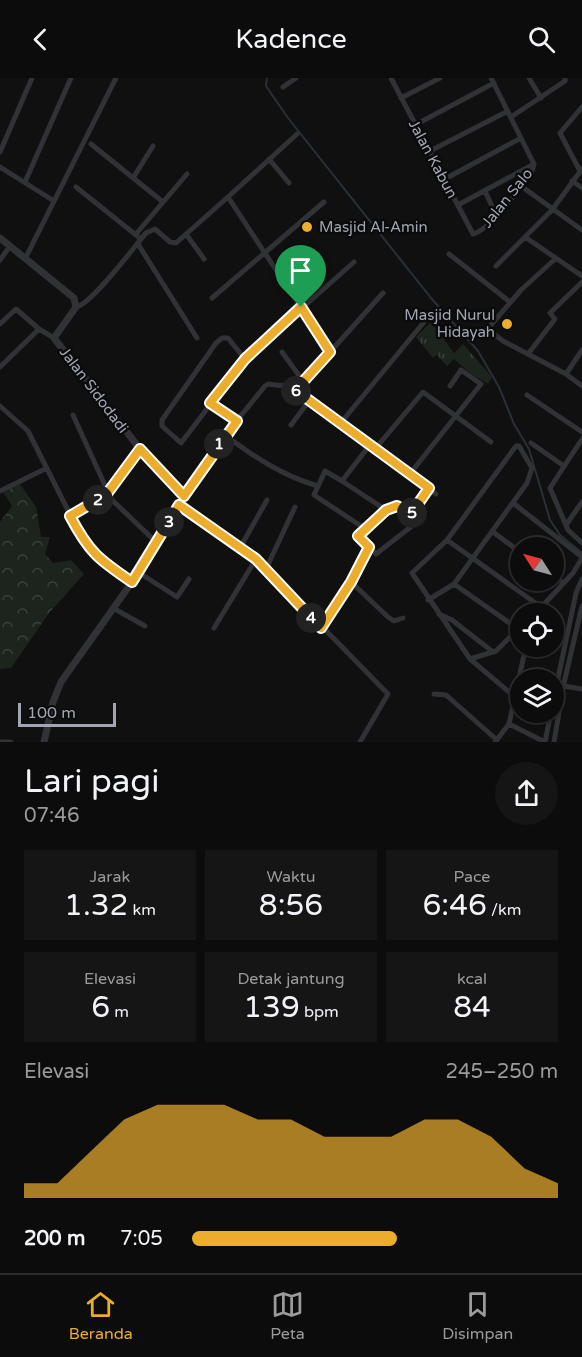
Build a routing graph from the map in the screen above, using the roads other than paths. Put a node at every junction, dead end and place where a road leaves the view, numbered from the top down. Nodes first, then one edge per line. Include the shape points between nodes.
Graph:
1 (32, 78) edge
2 (71, 78) edge
3 (296, 78) edge
4 (391, 78) edge
5 (440, 78) edge
6 (529, 78) edge
7 (565, 78) edge
8 (492, 80) edge
9 (115, 81) edge
10 (282, 87) dead end
11 (401, 98) junction
12 (541, 98) junction
13 (582, 107) edge
14 (510, 114) junction
15 (415, 125) junction
16 (297, 134) dead end
17 (521, 138) junction
18 (91, 144) dead end
19 (153, 146) dead end
20 (0, 152) edge
21 (428, 152) junction
22 (269, 159) junction
23 (534, 164) junction
24 (0, 168) edge
25 (581, 170) edge
26 (187, 174) dead end
27 (133, 178) junction
28 (443, 180) junction
29 (572, 181) junction
30 (25, 182) junction
31 (289, 183) dead end
32 (521, 186) junction
33 (76, 187) dead end
34 (582, 188) edge
35 (485, 191) junction
36 (228, 197) junction
37 (54, 201) junction
38 (163, 202) junction
39 (324, 202) dead end
40 (458, 205) junction
41 (552, 210) junction
42 (496, 215) junction
43 (582, 230) edge
44 (480, 232) joint
45 (186, 234) junction
46 (525, 237) junction
47 (0, 238) edge
48 (139, 239) junction
49 (10, 246) junction
50 (265, 251) junction
51 (449, 254) dead end
52 (25, 259) junction
53 (204, 259) dead end
54 (555, 259) junction
55 (0, 260) edge
56 (354, 262) dead end
57 (496, 266) dead end
58 (582, 276) edge
59 (582, 282) edge
60 (383, 293) dead end
61 (212, 297) dead end
62 (510, 302) junction
63 (76, 307) junction
64 (301, 307) junction
65 (424, 322) dead end
66 (0, 324) edge
67 (39, 329) junction
68 (54, 338) junction
69 (197, 338) dead end
70 (582, 350) edge
71 (282, 352) dead end
72 (330, 352) junction
73 (528, 354) junction
74 (245, 359) junction
75 (0, 367) edge
76 (566, 374) junction
77 (303, 381) junction
78 (450, 386) dead end
79 (582, 386) edge
80 (291, 387) junction
81 (527, 395) dead end
82 (309, 401) junction
83 (210, 403) junction
84 (0, 406) edge
85 (73, 415) dead end
86 (456, 415) junction
87 (237, 421) junction
88 (291, 425) dead end
89 (339, 425) junction
90 (582, 432) edge
91 (225, 435) junction
92 (582, 440) edge
93 (491, 442) dead end
94 (531, 443) dead end
95 (369, 446) junction
96 (140, 449) junction
97 (375, 449) junction
98 (564, 466) junction
99 (47, 468) junction
100 (409, 475) junction
101 (342, 481) junction
102 (318, 486) junction
103 (429, 488) junction
104 (0, 491) edge
105 (436, 494) dead end
106 (109, 495) junction
107 (184, 496) junction
108 (267, 500) dead end
109 (582, 502) edge
110 (513, 503) junction
111 (179, 505) junction
112 (295, 507) dead end
113 (386, 510) junction
114 (411, 514) junction
115 (70, 516) junction
116 (566, 525) junction
117 (364, 528) junction
118 (493, 532) junction
119 (447, 540) junction
120 (156, 542) junction
121 (582, 543) edge
122 (510, 545) edge
123 (241, 546) junction
124 (369, 547) junction
125 (582, 557) edge
126 (473, 558) junction
127 (256, 559) junction
128 (266, 569) junction
129 (138, 572) junction
130 (189, 579) dead end
131 (582, 579) edge
132 (132, 582) junction
133 (351, 582) junction
134 (564, 582) edge
135 (454, 584) junction
136 (556, 591) edge
137 (428, 600) junction
138 (536, 603) edge
139 (546, 603) edge
140 (582, 606) edge
141 (113, 608) junction
142 (437, 614) junction
143 (403, 618) dead end
144 (510, 622) edge
145 (145, 626) dead end
146 (459, 626) junction
147 (214, 628) dead end
148 (321, 628) junction
149 (450, 632) junction
150 (510, 636) edge
151 (493, 652) junction
152 (470, 659) junction
153 (558, 669) edge
154 (564, 684) joint
155 (582, 689) edge
156 (510, 693) edge
157 (434, 694) dead end
158 (510, 720) edge
159 (549, 723) edge
160 (557, 723) edge
161 (509, 724) junction
162 (496, 741) edge
163 (0, 742) edge
164 (11, 742) edge
165 (44, 742) edge
166 (360, 742) edge
167 (545, 742) edge
168 (554, 742) edge

1 - 20 street
2 - 30 street
3 - 10 street
4 - 11 street, Jalan Kabun
5 - 11 street
6 - 12 street
7 - 12 street
8 - 14 street
8 - 15 street
9 - 37 street
11 - 15 street, Jalan Kabun
12 - 14 street
13 - 25 street via 560,134
14 - 17 street
14 - 21 street
15 - 21 street, Jalan Kabun
16 - 22 street
17 - 23 street
17 - 28 street
18 - 27 street
19 - 27 street
21 - 28 street, Jalan Kabun
22 - 31 street
22 - 36 street
23 - 32 street, Jalan Salo
23 - 35 street
24 - 30 street
25 - 29 street
26 - 38 street
27 - 38 street
28 - 40 street, Jalan Kabun
29 - 34 street
29 - 41 street
30 - 37 street
32 - 41 street
32 - 42 street, Jalan Salo
33 - 48 street
35 - 40 street
35 - 42 street
36 - 45 street
36 - 50 street
37 - 52 street
38 - 48 street
39 - 50 street
40 - 44 street, Jalan Kabun via 473,234
41 - 43 street
41 - 46 street
42 - 44 street, Jalan Salo
45 - 48 street via 172,243 155,229
45 - 53 street
46 - 54 street
46 - 57 street
47 - 49 street
48 - 63 street via 93,296
48 - 69 street
49 - 52 street
49 - 55 street
50 - 61 street
50 - 64 street
51 - 62 street
52 - 63 street via 74,298
54 - 58 street
54 - 62 street
56 - 64 street
59 - 73 street via 550,313 555,319 552,326
60 - 72 street
62 - 73 street via 490,326 503,341
63 - 68 street, Jalan Sidodadi
64 - 72 street
64 - 74 street
65 - 89 street
66 - 67 street via 16,309
67 - 68 street
67 - 75 street
68 - 96 street, Jalan Sidodadi
70 - 76 street
71 - 77 street
72 - 77 street
73 - 76 street
74 - 83 street
74 - 83 street via 228,338 222,338 162,420 162,426 181,443
76 - 79 street
77 - 80 street
78 - 86 street via 461,370 481,384
80 - 82 street
80 - 87 street via 268,384
81 - 90 street
82 - 88 street
82 - 89 street
83 - 87 street
84 - 99 street via 23,425
85 - 106 street
86 - 93 street
86 - 97 street via 423,392
86 - 100 street
87 - 91 street
89 - 95 street
91 - 102 street via 268,465
91 - 107 street
92 - 98 street
94 - 98 street
95 - 97 street
95 - 101 street
96 - 106 street
96 - 107 street, Jalan Sidodadi
97 - 100 street
98 - 116 street via 550,488
99 - 104 street
99 - 115 street
100 - 103 street
101 - 102 street via 326,471
101 - 113 street
102 - 117 street via 315,497
103 - 105 street
103 - 114 street
106 - 115 street
106 - 120 street
107 - 111 street
108 - 123 street
109 - 116 street
110 - 118 street
110 - 119 street via 532,472 523,448 516,446
110 - 125 street
111 - 120 street
111 - 123 street
112 - 128 street
113 - 114 street via 397,506
113 - 117 street
114 - 124 street via 417,522 384,549 376,554
115 - 132 street via 86,546
116 - 121 street
117 - 124 street via 358,538
118 - 122 street
118 - 126 street
119 - 126 street
119 - 137 street via 412,572
120 - 129 street
123 - 127 street
124 - 133 street
125 - 134 street
126 - 135 street
126 - 138 street
127 - 128 street
127 - 147 street
128 - 148 street
129 - 130 street via 177,597
129 - 132 street
131 - 153 street
132 - 141 street
133 - 143 street via 388,617 394,621
133 - 148 street
135 - 137 street
135 - 144 street
136 - 139 street
137 - 142 street
140 - 154 street
141 - 145 street
141 - 165 street via 61,682
142 - 146 street
142 - 149 street
146 - 149 street
146 - 151 street
148 - 166 street via 388,694
149 - 152 street
150 - 151 street
151 - 152 street
152 - 156 street
154 - 155 street
157 - 162 street via 446,695
158 - 161 street
159 - 167 street
160 - 168 street
161 - 162 street
161 - 167 street
163 - 164 street

